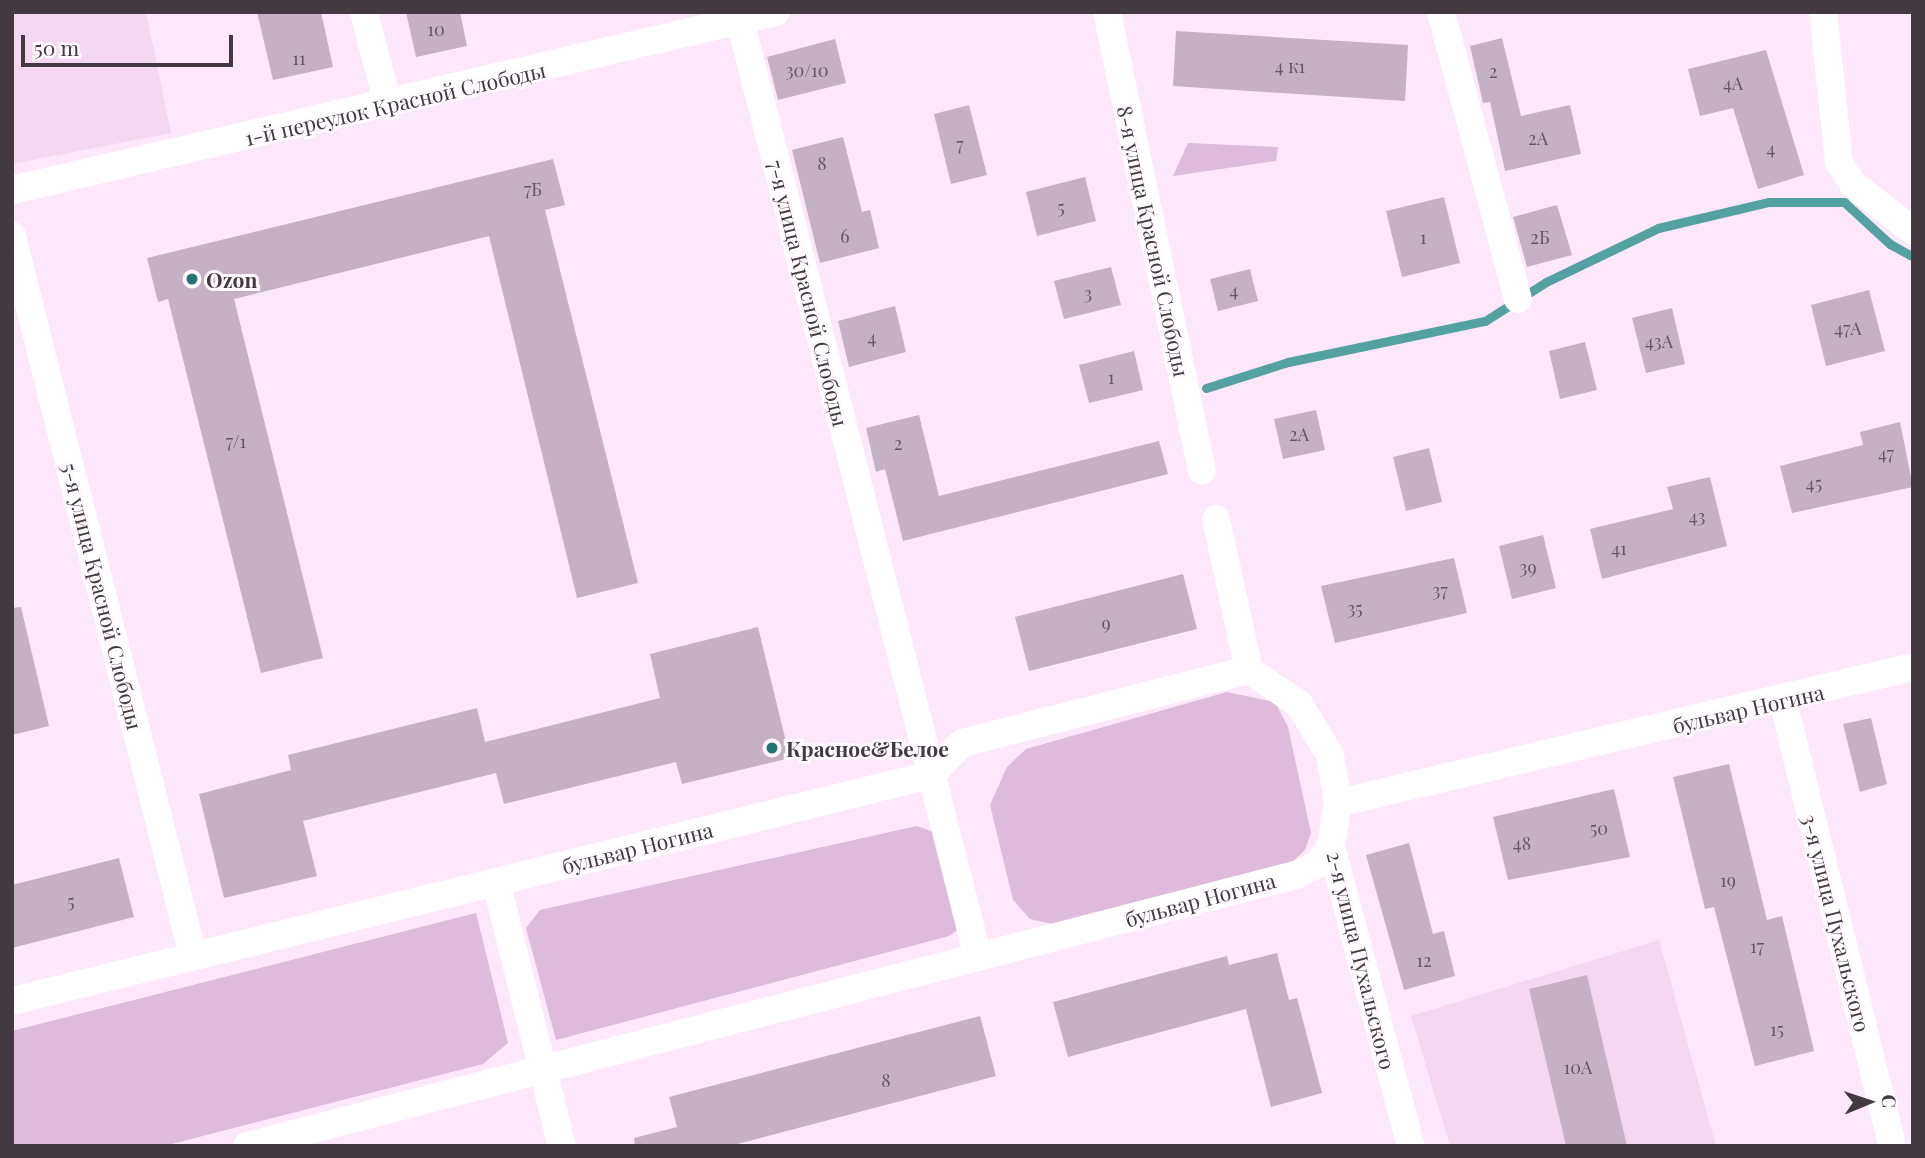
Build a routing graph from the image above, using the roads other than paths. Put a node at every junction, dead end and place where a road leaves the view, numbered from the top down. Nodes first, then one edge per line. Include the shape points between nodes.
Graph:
1 (364, 12) edge
2 (776, 12) edge
3 (1107, 12) edge
4 (1441, 12) edge
5 (1824, 12) edge
6 (740, 17) edge
7 (388, 105) junction
8 (12, 190) edge
9 (1913, 231) edge
10 (12, 236) edge
11 (1518, 299) dead end
12 (1202, 470) dead end
13 (1216, 519) dead end
14 (1913, 667) edge
15 (1249, 670) junction
16 (1783, 701) junction
17 (931, 775) junction
18 (1338, 803) junction
19 (1331, 846) junction
20 (496, 882) junction
21 (193, 956) junction
22 (978, 957) junction
23 (12, 1001) edge
24 (542, 1070) junction
25 (247, 1146) edge
26 (562, 1146) edge
27 (1411, 1146) edge
28 (1892, 1146) edge

1 - 7 street
2 - 6 street, 1-й переулок Красной Слободы
3 - 12 street, 8-я улица Красной Слободы
4 - 11 street
5 - 9 street via 1839,163 1853,184
6 - 7 street, 1-й переулок Красной Слободы
6 - 17 street, 7-я улица Красной Слободы
7 - 8 street, 1-й переулок Красной Слободы
10 - 21 street, 5-я улица Красной Слободы
13 - 15 street
14 - 16 street, бульвар Ногина
15 - 17 street via 962,743
15 - 18 street, 2-я улица Пухальского via 1290,695 1314,722 1330,755
16 - 18 street, бульвар Ногина
16 - 28 street, 3-я улица Пухальского
17 - 20 street, бульвар Ногина
17 - 22 street, 7-я улица Красной Слободы
18 - 19 street, 2-я улица Пухальского
19 - 22 street, бульвар Ногина via 1318,864 1299,874
19 - 27 street, 2-я улица Пухальского
20 - 21 street, бульвар Ногина
20 - 24 street
21 - 23 street, бульвар Ногина
22 - 24 street, бульвар Ногина
24 - 25 street, бульвар Ногина
24 - 26 street

